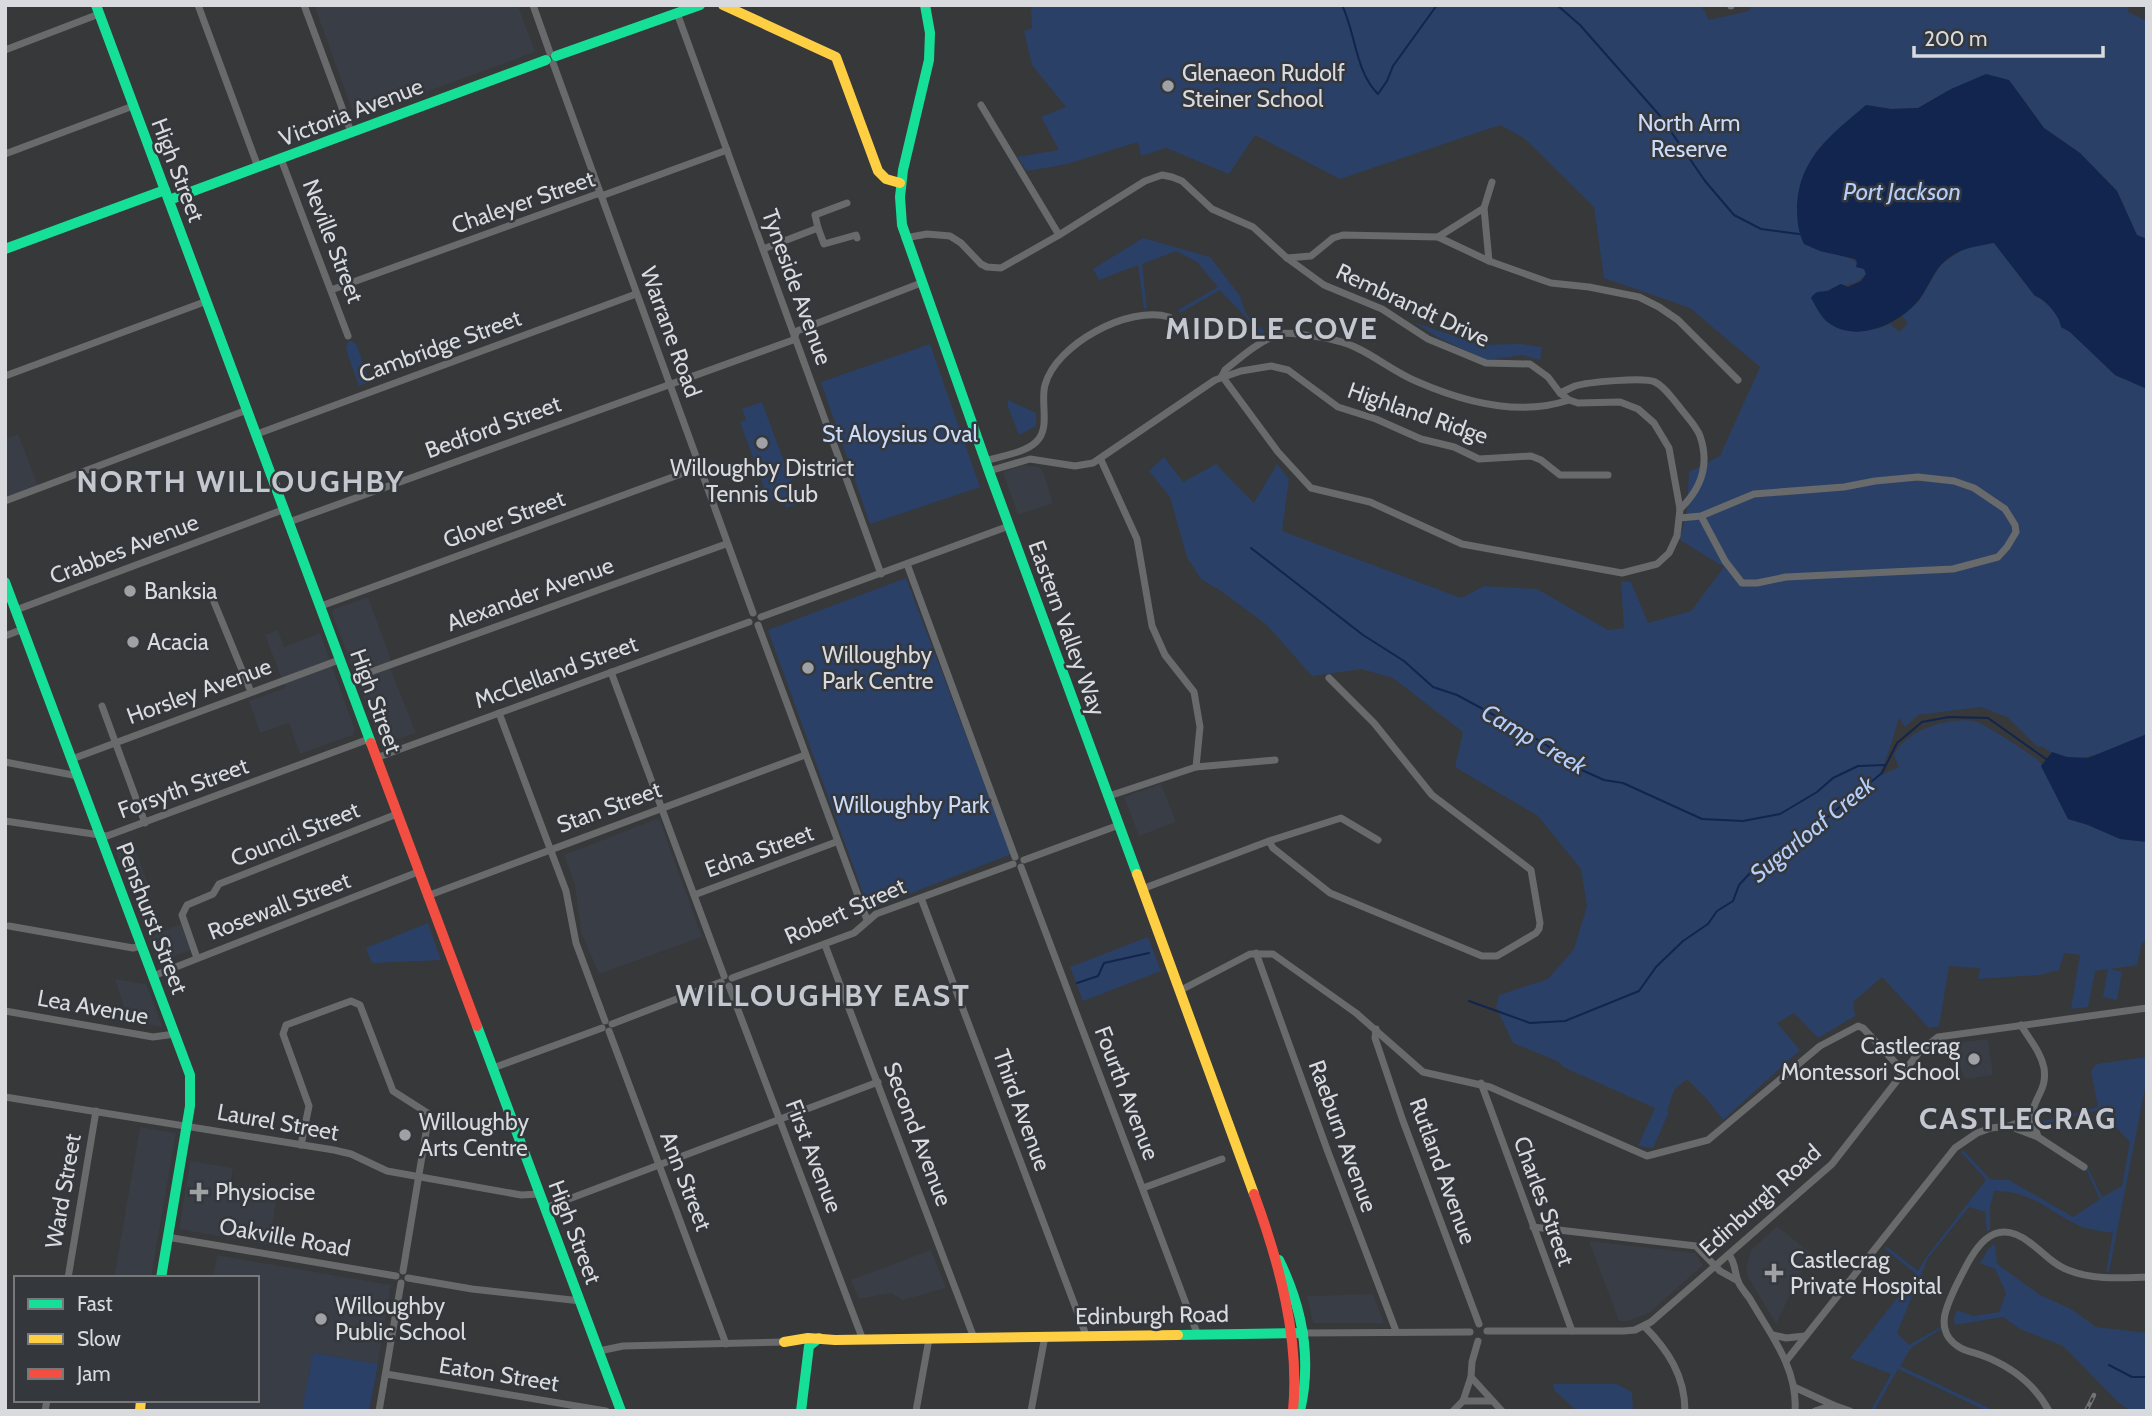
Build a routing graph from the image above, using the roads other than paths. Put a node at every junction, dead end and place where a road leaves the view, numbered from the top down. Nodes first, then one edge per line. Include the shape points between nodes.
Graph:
1 (198, 5) edge
2 (304, 5) edge
3 (533, 5) edge
4 (700, 5) edge
5 (723, 5) edge
6 (925, 5) edge
7 (97, 10) edge
8 (677, 13) junction
9 (5, 50) edge
10 (551, 58) junction
11 (981, 105) dead end
12 (133, 106) junction
13 (351, 132) junction
14 (727, 150) junction
15 (5, 154) edge
16 (281, 159) junction
17 (258, 167) junction
18 (1492, 182) dead end
19 (900, 183) junction
20 (164, 190) junction
21 (600, 194) junction
22 (169, 200) junction
23 (847, 203) dead end
24 (1484, 208) junction
25 (818, 228) junction
26 (1059, 235) junction
27 (1438, 237) junction
28 (857, 238) dead end
29 (905, 238) junction
30 (5, 249) edge
31 (763, 249) junction
32 (1286, 258) junction
33 (1489, 261) junction
34 (921, 283) junction
35 (331, 290) junction
36 (636, 294) junction
37 (207, 301) junction
38 (1169, 317) dead end
39 (795, 335) junction
40 (348, 336) dead end
41 (5, 376) edge
42 (1222, 376) junction
43 (1738, 380) dead end
44 (670, 384) junction
45 (1560, 393) junction
46 (1569, 400) junction
47 (247, 410) junction
48 (257, 433) junction
49 (1101, 460) junction
50 (987, 466) junction
51 (700, 467) junction
52 (1608, 475) dead end
53 (5, 501) edge
54 (285, 509) junction
55 (1680, 514) junction
56 (1700, 516) junction
57 (289, 522) junction
58 (1009, 526) junction
59 (726, 544) junction
60 (907, 564) junction
61 (881, 573) junction
62 (5, 582) edge
63 (214, 602) dead end
64 (321, 607) junction
65 (16, 610) junction
66 (753, 613) junction
67 (760, 621) junction
68 (749, 622) junction
69 (23, 629) junction
70 (5, 636) edge
71 (340, 660) junction
72 (611, 672) junction
73 (1329, 678) dead end
74 (348, 680) junction
75 (251, 692) junction
76 (102, 706) dead end
77 (499, 713) junction
78 (369, 738) junction
79 (116, 743) junction
80 (805, 755) junction
81 (376, 758) junction
82 (72, 759) junction
83 (1275, 760) dead end
84 (5, 762) edge
85 (1196, 766) junction
86 (78, 776) junction
87 (1109, 796) junction
88 (660, 809) junction
89 (397, 814) junction
90 (5, 821) edge
91 (145, 823) junction
92 (1119, 825) junction
93 (100, 836) junction
94 (1269, 841) junction
95 (1378, 841) dead end
96 (836, 842) junction
97 (551, 849) junction
98 (1018, 862) junction
99 (418, 872) junction
100 (1142, 889) junction
101 (694, 895) junction
102 (427, 896) junction
103 (921, 898) junction
104 (867, 920) junction
105 (9, 926) dead end
106 (825, 944) junction
107 (141, 946) junction
108 (1256, 953) junction
109 (197, 958) junction
110 (153, 976) junction
111 (726, 981) junction
112 (1179, 991) junction
113 (2147, 1008) edge
114 (5, 1011) edge
115 (2021, 1025) junction
116 (607, 1026) junction
117 (1376, 1029) junction
118 (174, 1034) junction
119 (493, 1068) junction
120 (1903, 1071) junction
121 (878, 1082) junction
122 (1481, 1083) junction
123 (6, 1100) edge
124 (2033, 1109) junction
125 (96, 1111) junction
126 (779, 1120) junction
127 (187, 1125) junction
128 (2009, 1126) junction
129 (2034, 1136) junction
130 (301, 1145) junction
131 (1222, 1158) dead end
132 (659, 1165) junction
133 (2084, 1167) dead end
134 (419, 1176) junction
135 (1143, 1188) junction
136 (540, 1194) junction
137 (545, 1208) junction
138 (1533, 1227) junction
139 (167, 1237) junction
140 (1276, 1254) junction
141 (1728, 1255) junction
142 (1716, 1266) junction
143 (68, 1276) edge
144 (161, 1276) edge
145 (402, 1277) junction
146 (2147, 1278) edge
147 (1738, 1281) junction
148 (581, 1301) junction
149 (1479, 1324) junction
150 (1644, 1326) junction
151 (1396, 1331) junction
152 (1487, 1331) junction
153 (1572, 1331) junction
154 (1291, 1332) junction
155 (1470, 1332) junction
156 (1197, 1333) junction
157 (1303, 1333) junction
158 (1086, 1335) junction
159 (1772, 1335) junction
160 (1807, 1335) junction
161 (1045, 1336) junction
162 (974, 1338) junction
163 (929, 1339) junction
164 (863, 1340) junction
165 (823, 1341) junction
166 (1478, 1341) junction
167 (784, 1342) junction
168 (796, 1343) junction
169 (726, 1344) junction
170 (599, 1351) junction
171 (809, 1354) junction
172 (1786, 1361) junction
173 (386, 1374) junction
174 (1471, 1377) junction
175 (1794, 1387) junction
176 (1463, 1401) junction
177 (1492, 1401) junction
178 (1833, 1405) junction
179 (380, 1411) edge
180 (606, 1411) edge
181 (621, 1411) edge
182 (801, 1411) edge
183 (915, 1411) edge
184 (1031, 1411) edge
185 (1293, 1411) edge
186 (1300, 1411) edge
187 (1453, 1411) edge
188 (1502, 1411) edge
189 (1685, 1411) edge
190 (1794, 1411) edge
191 (1815, 1411) edge
192 (1850, 1411) edge
193 (2049, 1411) edge

1 - 17 street
2 - 13 street
3 - 10 street, Warrane Road
4 - 8 main road, Victoria Avenue
5 - 19 main road via 836,57 878,172
6 - 19 main road, Eastern Valley Way via 932,38 930,62
7 - 9 street
7 - 12 main road, High Street
8 - 10 main road, Victoria Avenue
8 - 14 street, Tyneside Avenue
10 - 13 main road, Victoria Avenue
10 - 21 street, Warrane Road
11 - 26 street
12 - 15 street
12 - 20 main road, High Street
13 - 16 main road, Victoria Avenue
14 - 21 street, Chaleyer Street
14 - 31 street, Tyneside Avenue
16 - 17 main road, Victoria Avenue
16 - 35 street, Neville Street
17 - 22 main road, Victoria Avenue
18 - 24 street
19 - 29 main road, Eastern Valley Way
20 - 22 main road, High Street
20 - 30 main road
21 - 35 street, Chaleyer Street
21 - 36 street, Warrane Road
22 - 37 main road, High Street
23 - 25 street via 815,215
24 - 27 street
24 - 33 street
25 - 28 street via 824,244 856,234
25 - 31 street
26 - 29 street via 994,269 981,264 950,236
26 - 32 street, Rembrandt Drive via 1145,181 1163,175 1182,181 1222,215 1252,227
27 - 32 street via 1343,235 1311,256
27 - 33 street
29 - 34 main road, Eastern Valley Way
31 - 39 street, Tyneside Avenue
32 - 45 street, Rembrandt Drive via 1324,285 1382,309 1429,339 1486,363 1530,364
33 - 43 street via 1551,283 1623,293 1659,307
34 - 39 street, Bedford Street
34 - 50 main road, Eastern Valley Way
35 - 40 street, Neville Street
36 - 44 street, Warrane Road
36 - 48 street, Cambridge Street
37 - 41 street
37 - 47 main road, High Street
38 - 50 street via 1149,314 1131,318 1083,340 1054,366 1046,382 1044,424 1036,443
39 - 44 street, Bedford Street via 793,340
39 - 61 street, Tyneside Avenue
42 - 46 street via 1258,345 1289,333 1351,345 1417,382 1470,402 1522,407
42 - 49 street
42 - 52 street, Highland Ridge via 1262,366 1280,367 1338,407 1473,457 1531,456 1560,475
42 - 55 street via 1311,488 1370,502 1462,544 1622,573 1657,564 1669,553
44 - 51 street, Warrane Road
44 - 57 street, Bedford Street
45 - 46 street, Rembrandt Drive
45 - 55 street via 1577,386 1642,379 1664,387 1695,427 1703,453 1704,475
46 - 55 street via 1620,402 1646,414 1669,448
47 - 48 main road, High Street
47 - 53 street
48 - 54 main road, High Street
49 - 50 street via 1075,466 1030,459
49 - 85 street via 1136,539 1152,626 1165,655 1194,692 1200,727
50 - 58 main road, Eastern Valley Way
51 - 59 street, Warrane Road
51 - 64 street, Glover Street
54 - 57 main road, High Street
54 - 65 street, Crabbes Avenue
55 - 56 street
56 - 56 street via 1754,495 1918,477 1974,488 2005,509 2016,532 1998,557 1953,569 1742,583
57 - 64 main road, High Street
58 - 60 street
58 - 87 main road, Eastern Valley Way
59 - 66 street, Warrane Road
59 - 74 street, Alexander Avenue
60 - 61 street
60 - 98 street, Fourth Avenue
61 - 67 street
62 - 65 main road, Penshurst Street
63 - 75 street
64 - 71 main road, High Street
65 - 69 main road, Penshurst Street
66 - 67 street via 759,614
66 - 68 street
67 - 68 street
67 - 80 street
68 - 72 street, McClelland Street
69 - 70 street
69 - 82 main road, Penshurst Street
71 - 74 main road, High Street
71 - 75 street, Horsley Avenue
72 - 77 street, McClelland Street
72 - 88 street, First Avenue
73 - 94 street via 1374,723 1432,794 1531,870 1539,929 1497,956 1482,957 1330,893
74 - 78 main road, High Street
75 - 79 street, Horsley Avenue
76 - 79 street
77 - 81 street, McClelland Street
77 - 97 street, Ann Street
78 - 81 main road, High Street
78 - 91 street, Forsyth Street
79 - 82 street, Horsley Avenue
79 - 91 street
80 - 88 street, Stan Street
80 - 96 street
81 - 89 main road, High Street
82 - 86 main road, Penshurst Street
83 - 85 street
84 - 86 street
85 - 87 street
86 - 93 main road, Penshurst Street
87 - 92 main road, Eastern Valley Way
88 - 97 street, Stan Street
88 - 101 street, First Avenue
89 - 99 main road, High Street
89 - 109 street, Council Street via 219,884 213,894 187,905 183,919
90 - 93 street, Forsyth Street
91 - 93 street, Forsyth Street
92 - 98 street, Robert Street
92 - 100 main road, Eastern Valley Way
93 - 107 main road, Penshurst Street
94 - 95 street via 1341,818
94 - 100 street
96 - 101 street, Edna Street
96 - 104 street
97 - 102 street, Stan Street
97 - 116 street, Ann Street via 566,891 576,943
98 - 103 street, Robert Street
98 - 135 street, Fourth Avenue
99 - 102 main road, High Street
99 - 109 street, Rosewall Street
100 - 112 main road, Eastern Valley Way
101 - 111 street, First Avenue
102 - 119 main road, High Street
103 - 104 street, Robert Street
103 - 158 street, Third Avenue
104 - 106 street, Robert Street via 854,933
105 - 107 street
106 - 111 street, Robert Street
106 - 121 street, Second Avenue
107 - 110 main road, Penshurst Street
108 - 112 street
108 - 117 street via 1278,957
108 - 151 street, Raeburn Avenue
109 - 110 street, Rosewall Street
110 - 118 main road, Penshurst Street
111 - 116 street, Robert Street
111 - 126 street, First Avenue
112 - 140 main road, Eastern Valley Way
113 - 115 street, Edinburgh Road
114 - 118 street, Lea Avenue via 153,1037
115 - 120 street, Edinburgh Road via 1938,1037
115 - 124 street via 2044,1069 2042,1091
116 - 119 street, Robert Street
116 - 132 street, Ann Street
117 - 122 street via 1423,1072
117 - 149 street, Rutland Avenue via 1403,1121
118 - 127 main road, Penshurst Street via 191,1085
119 - 136 main road, High Street
120 - 122 street via 1858,1026 1819,1046 1708,1140 1647,1156
120 - 141 street, Edinburgh Road via 1832,1164
121 - 126 street
121 - 162 street, Second Avenue
122 - 138 street, Charles Street
123 - 125 street, Laurel Street
124 - 128 street
124 - 129 street
125 - 127 street, Laurel Street
125 - 143 street, Ward Street
126 - 132 street
126 - 164 street, First Avenue
127 - 130 street, Laurel Street
127 - 139 main road, Penshurst Street
128 - 129 street
128 - 160 street via 1977,1133 1955,1148
129 - 133 street
130 - 134 street, Laurel Street via 351,1154 387,1171
130 - 134 street via 309,1105 283,1034 286,1024 351,1002 360,1005 394,1091 429,1114
131 - 135 street
132 - 137 street
132 - 169 street, Ann Street
134 - 136 street, Laurel Street via 521,1195
134 - 145 street
135 - 156 street, Fourth Avenue
136 - 137 main road, High Street
137 - 148 main road, High Street
138 - 142 street via 1696,1246
138 - 153 street, Charles Street
139 - 144 main road, Penshurst Street
139 - 145 street, Oakville Road
140 - 154 main road, Eastern Valley Way
140 - 157 main road, Eastern Valley Way via 1295,1293
141 - 142 street, Edinburgh Road
141 - 147 street
142 - 147 street
142 - 150 street, Edinburgh Road
145 - 148 street, Oakville Road
145 - 173 street
146 - 193 street via 2066,1270 2028,1241 2007,1232 1987,1237 1977,1246 1947,1304 1945,1330 1962,1350 2017,1372
147 - 159 street
148 - 170 main road, High Street
149 - 152 street
149 - 155 street
150 - 153 street, Edinburgh Road
150 - 189 street via 1681,1379
151 - 155 street, Edinburgh Road
151 - 157 street, Edinburgh Road
152 - 153 street, Edinburgh Road
152 - 166 street via 1485,1339
154 - 156 main road, Edinburgh Road
154 - 157 main road, Edinburgh Road
154 - 185 main road, Eastern Valley Way
155 - 166 street
156 - 158 main road, Edinburgh Road
157 - 186 main road, Eastern Valley Way
158 - 161 main road, Edinburgh Road
159 - 160 street
159 - 172 street
160 - 172 street
161 - 162 main road, Edinburgh Road
161 - 184 street
162 - 163 main road, Edinburgh Road
163 - 164 main road, Edinburgh Road
163 - 183 street
164 - 165 main road, Edinburgh Road
165 - 167 main road
165 - 168 main road
165 - 171 main road
165 - 171 main road
166 - 174 street
167 - 168 main road
167 - 169 street
168 - 171 main road via 805,1346
169 - 170 street via 623,1346
170 - 181 main road, High Street
171 - 182 main road
172 - 175 street
173 - 179 street
173 - 180 street, Eaton Street
174 - 176 street
174 - 177 street
175 - 178 street
175 - 190 street
176 - 177 street
176 - 187 street
177 - 188 street
178 - 191 street
178 - 192 street

